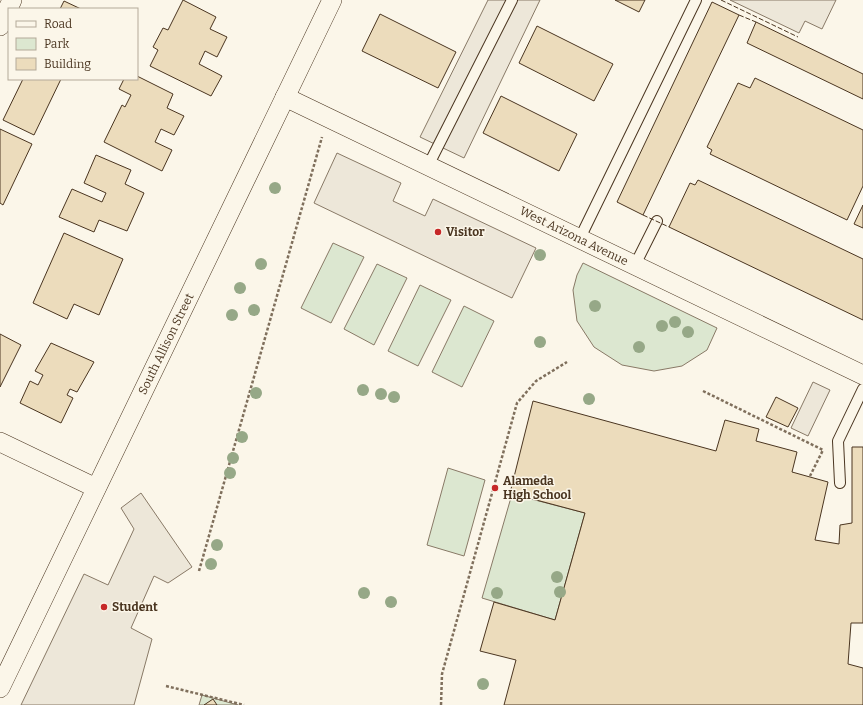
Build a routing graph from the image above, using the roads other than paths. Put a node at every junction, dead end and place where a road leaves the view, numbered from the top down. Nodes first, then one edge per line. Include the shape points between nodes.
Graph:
1 (332, 0) edge
2 (512, 0) edge
3 (696, 0) edge
4 (8, 9) edge
5 (0, 26) edge
6 (286, 97) junction
7 (428, 166) junction
8 (657, 221) dead end
9 (580, 238) junction
10 (635, 265) junction
11 (863, 375) edge
12 (863, 389) edge
13 (0, 442) edge
14 (840, 483) dead end
15 (96, 488) junction
16 (0, 688) edge

1 - 6 street, South Allison Street
2 - 7 lane
3 - 9 lane
4 - 5 street
6 - 7 street, West Arizona Avenue
6 - 15 street, South Allison Street
7 - 9 street, West Arizona Avenue
8 - 10 lane
9 - 10 street, West Arizona Avenue
10 - 11 street, West Arizona Avenue
12 - 14 lane via 838,442
13 - 15 street
15 - 16 street, South Allison Street

